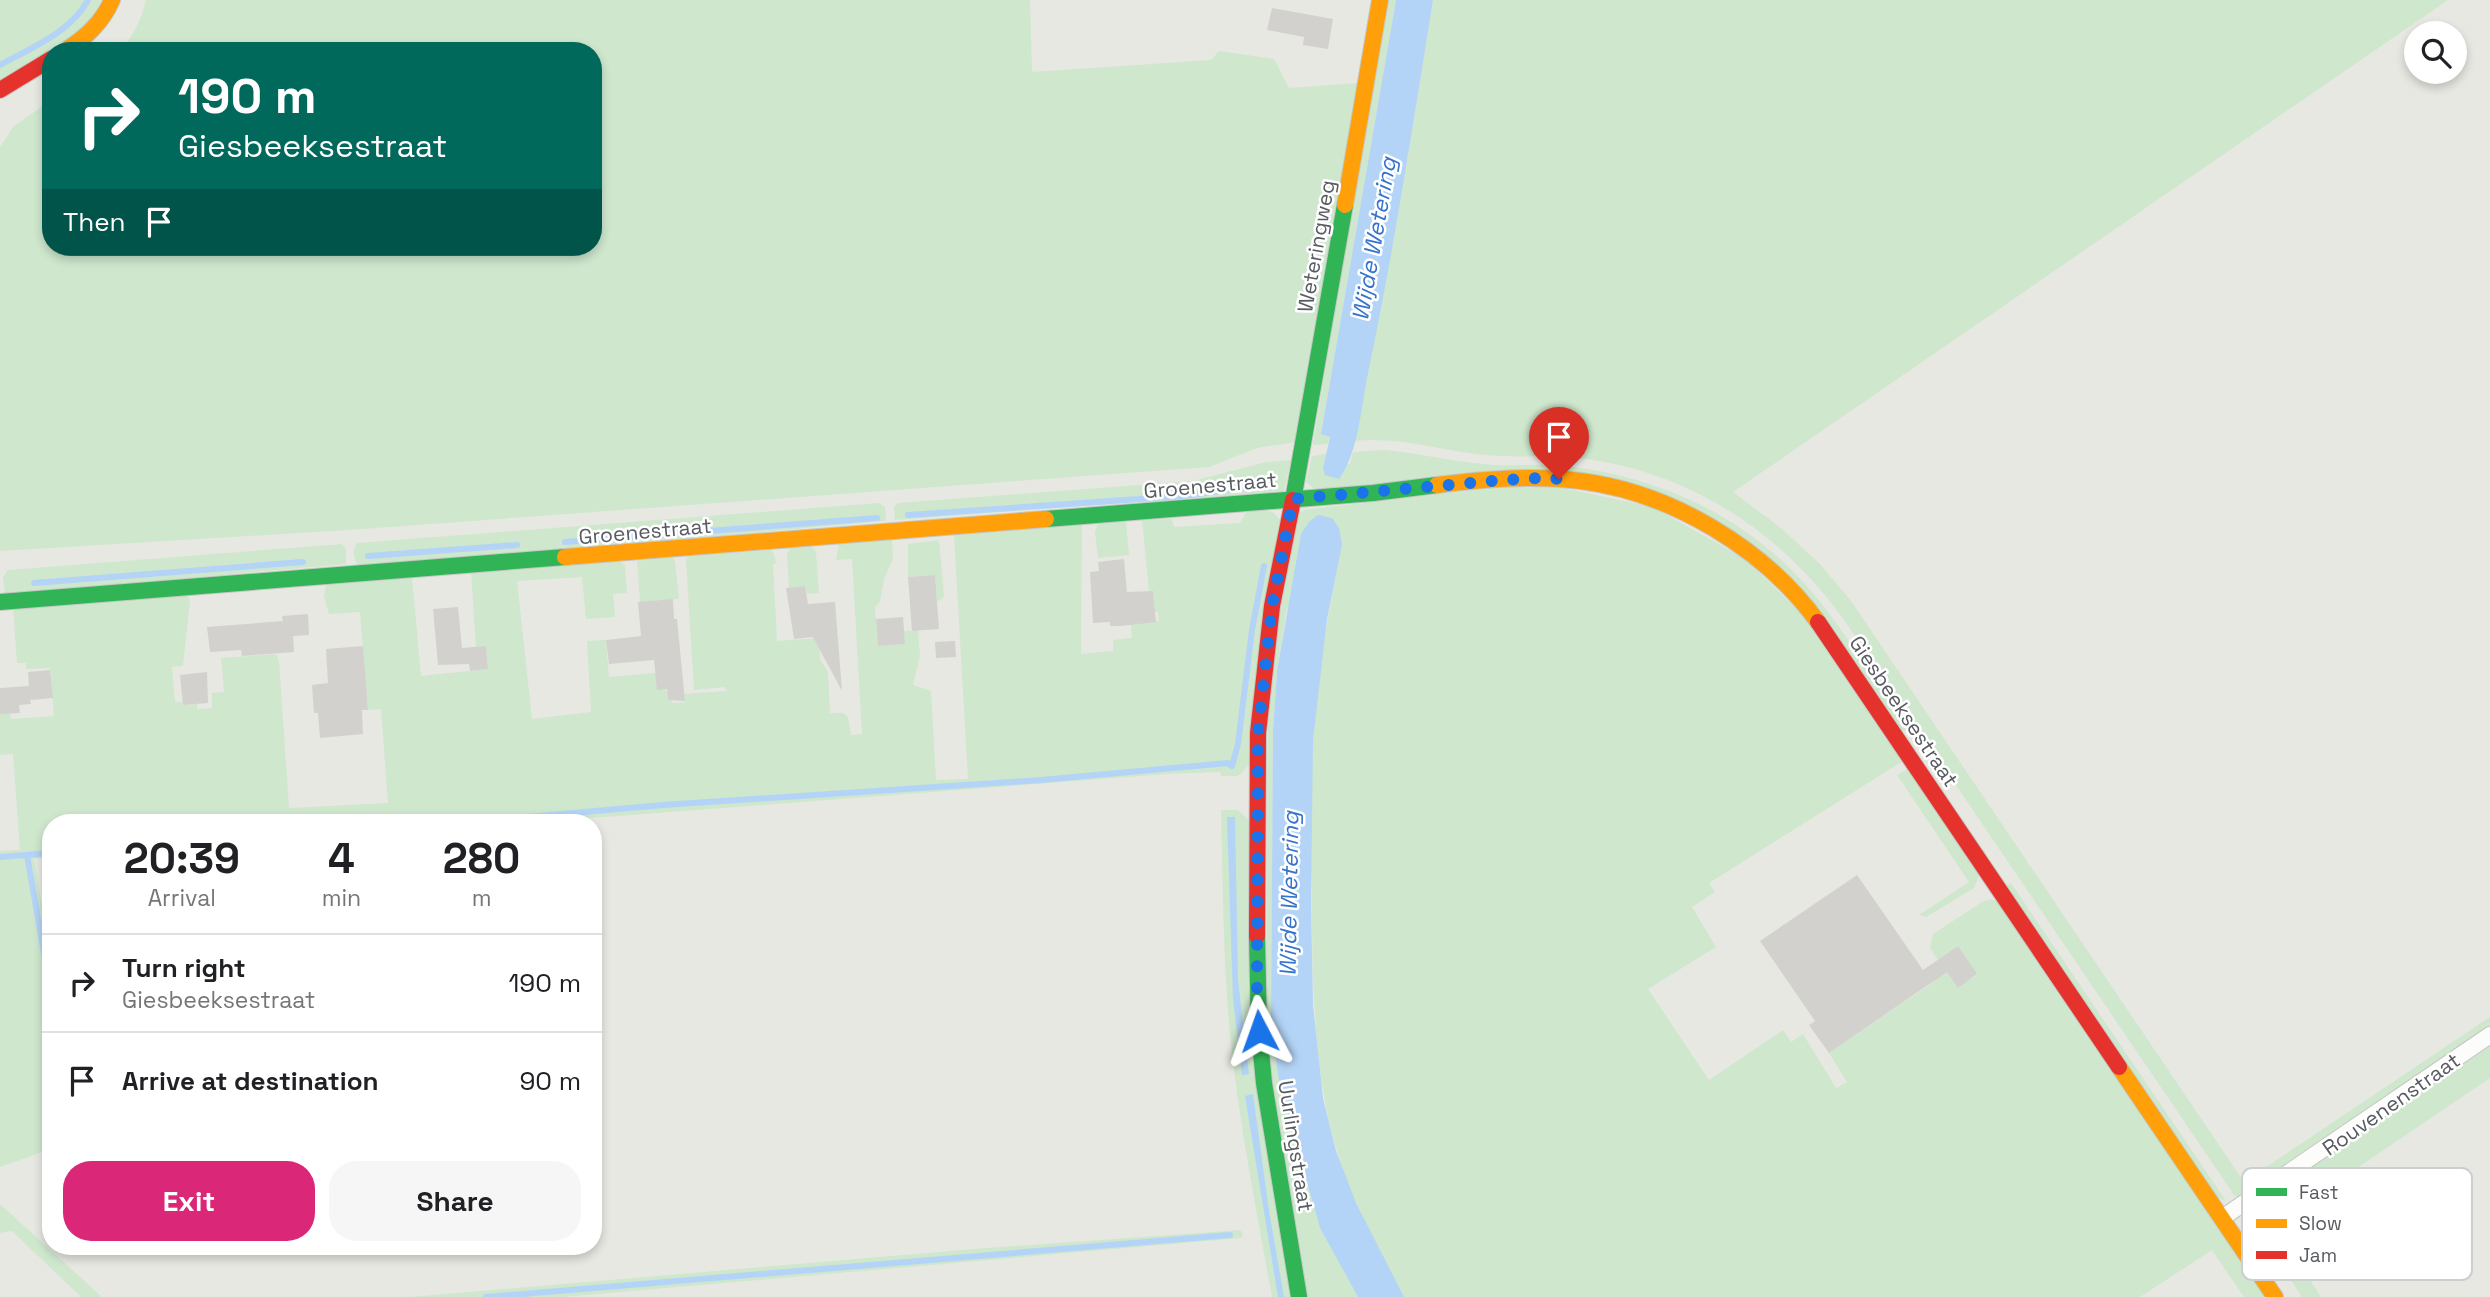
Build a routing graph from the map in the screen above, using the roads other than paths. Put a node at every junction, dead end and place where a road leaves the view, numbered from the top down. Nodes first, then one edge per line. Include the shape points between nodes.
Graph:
1 (112, 0) edge
2 (1380, 0) edge
3 (78, 42) edge
4 (42, 65) edge
5 (0, 90) edge
6 (1293, 499) junction
7 (0, 601) edge
8 (2490, 1035) edge
9 (2295, 1168) edge
10 (2242, 1204) edge
11 (2222, 1218) junction
12 (2242, 1248) edge
13 (2264, 1280) edge
14 (1299, 1297) edge
15 (2275, 1297) edge

1 - 3 street via 100,24
2 - 6 street, Weteringweg
4 - 5 street
6 - 7 street, Groenestraat
6 - 11 street, Giesbeeksestraat via 1503,480 1575,481 1609,486 1668,505 1698,518 1749,552 1790,588 1816,619
6 - 14 street, Uurlingstraat via 1272,606 1258,733 1257,987 1264,1083
8 - 9 street, Rouvenenstraat
10 - 11 street, Rouvenenstraat
11 - 12 street, Giesbeeksestraat
13 - 15 street, Giesbeeksestraat

